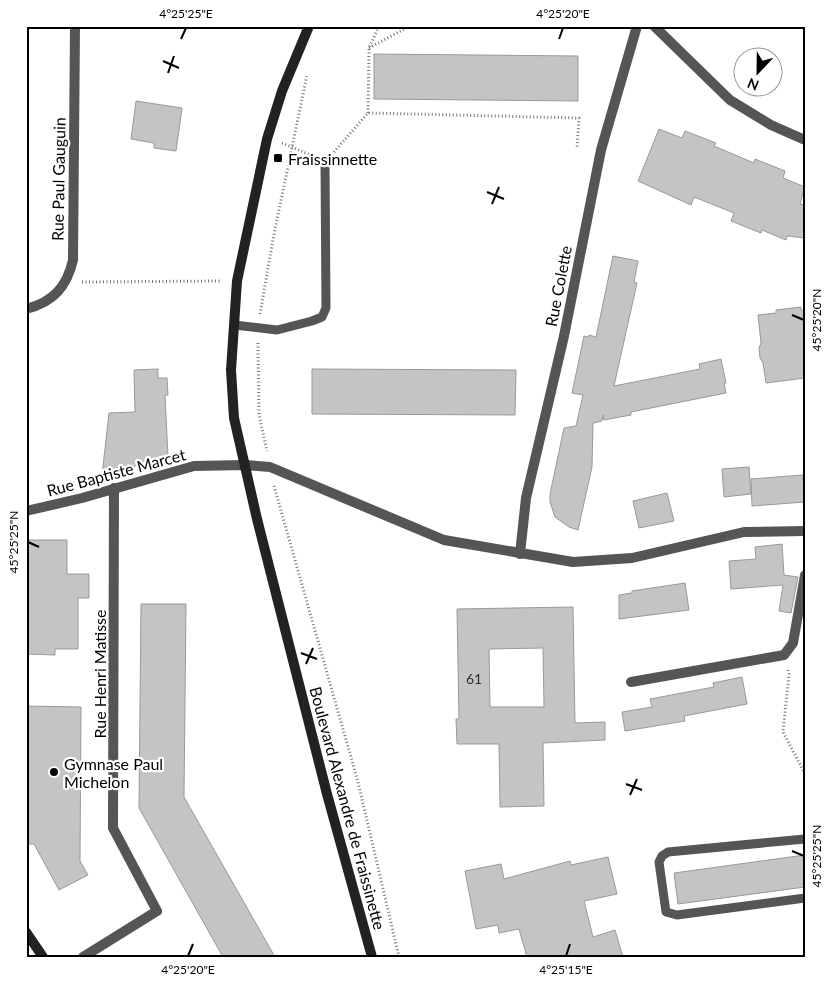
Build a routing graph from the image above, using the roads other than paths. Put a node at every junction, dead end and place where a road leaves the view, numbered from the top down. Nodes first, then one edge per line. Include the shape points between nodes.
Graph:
1 (75, 26) edge
2 (309, 26) edge
3 (638, 26) edge
4 (654, 26) edge
5 (805, 140) edge
6 (325, 162) road end
7 (26, 309) edge
8 (234, 325) junction
9 (245, 465) junction
10 (114, 488) junction
11 (26, 511) edge
12 (805, 531) edge
13 (520, 554) junction
14 (805, 575) edge
15 (631, 682) dead end
16 (805, 839) edge
17 (805, 898) edge
18 (26, 932) edge
19 (43, 957) edge
20 (83, 957) edge
21 (372, 957) edge

1 - 7 street, Rue Paul Gauguin via 72,260 69,276 59,291 43,303
2 - 8 street, Boulevard Alexandre de Fraissinette via 282,91 267,139 237,281
3 - 13 street, Rue Colette via 601,150 564,336 526,498
4 - 5 street via 730,100 771,125
6 - 8 lane via 326,308 322,317 277,330
8 - 9 street, Boulevard Alexandre de Fraissinette via 231,370 234,418
9 - 10 street, Rue Baptiste Marcet via 194,466
9 - 13 street, Rue Baptiste Marcet via 270,466 444,540
9 - 21 street, Boulevard Alexandre de Fraissinette via 256,519
10 - 11 street, Rue Baptiste Marcet
10 - 20 street, Rue Henri Matisse via 113,828 157,911
12 - 13 street via 744,532 632,558 573,562
14 - 15 street via 793,643 784,655
16 - 17 lane via 668,852 659,862 666,912 677,915
18 - 19 street

